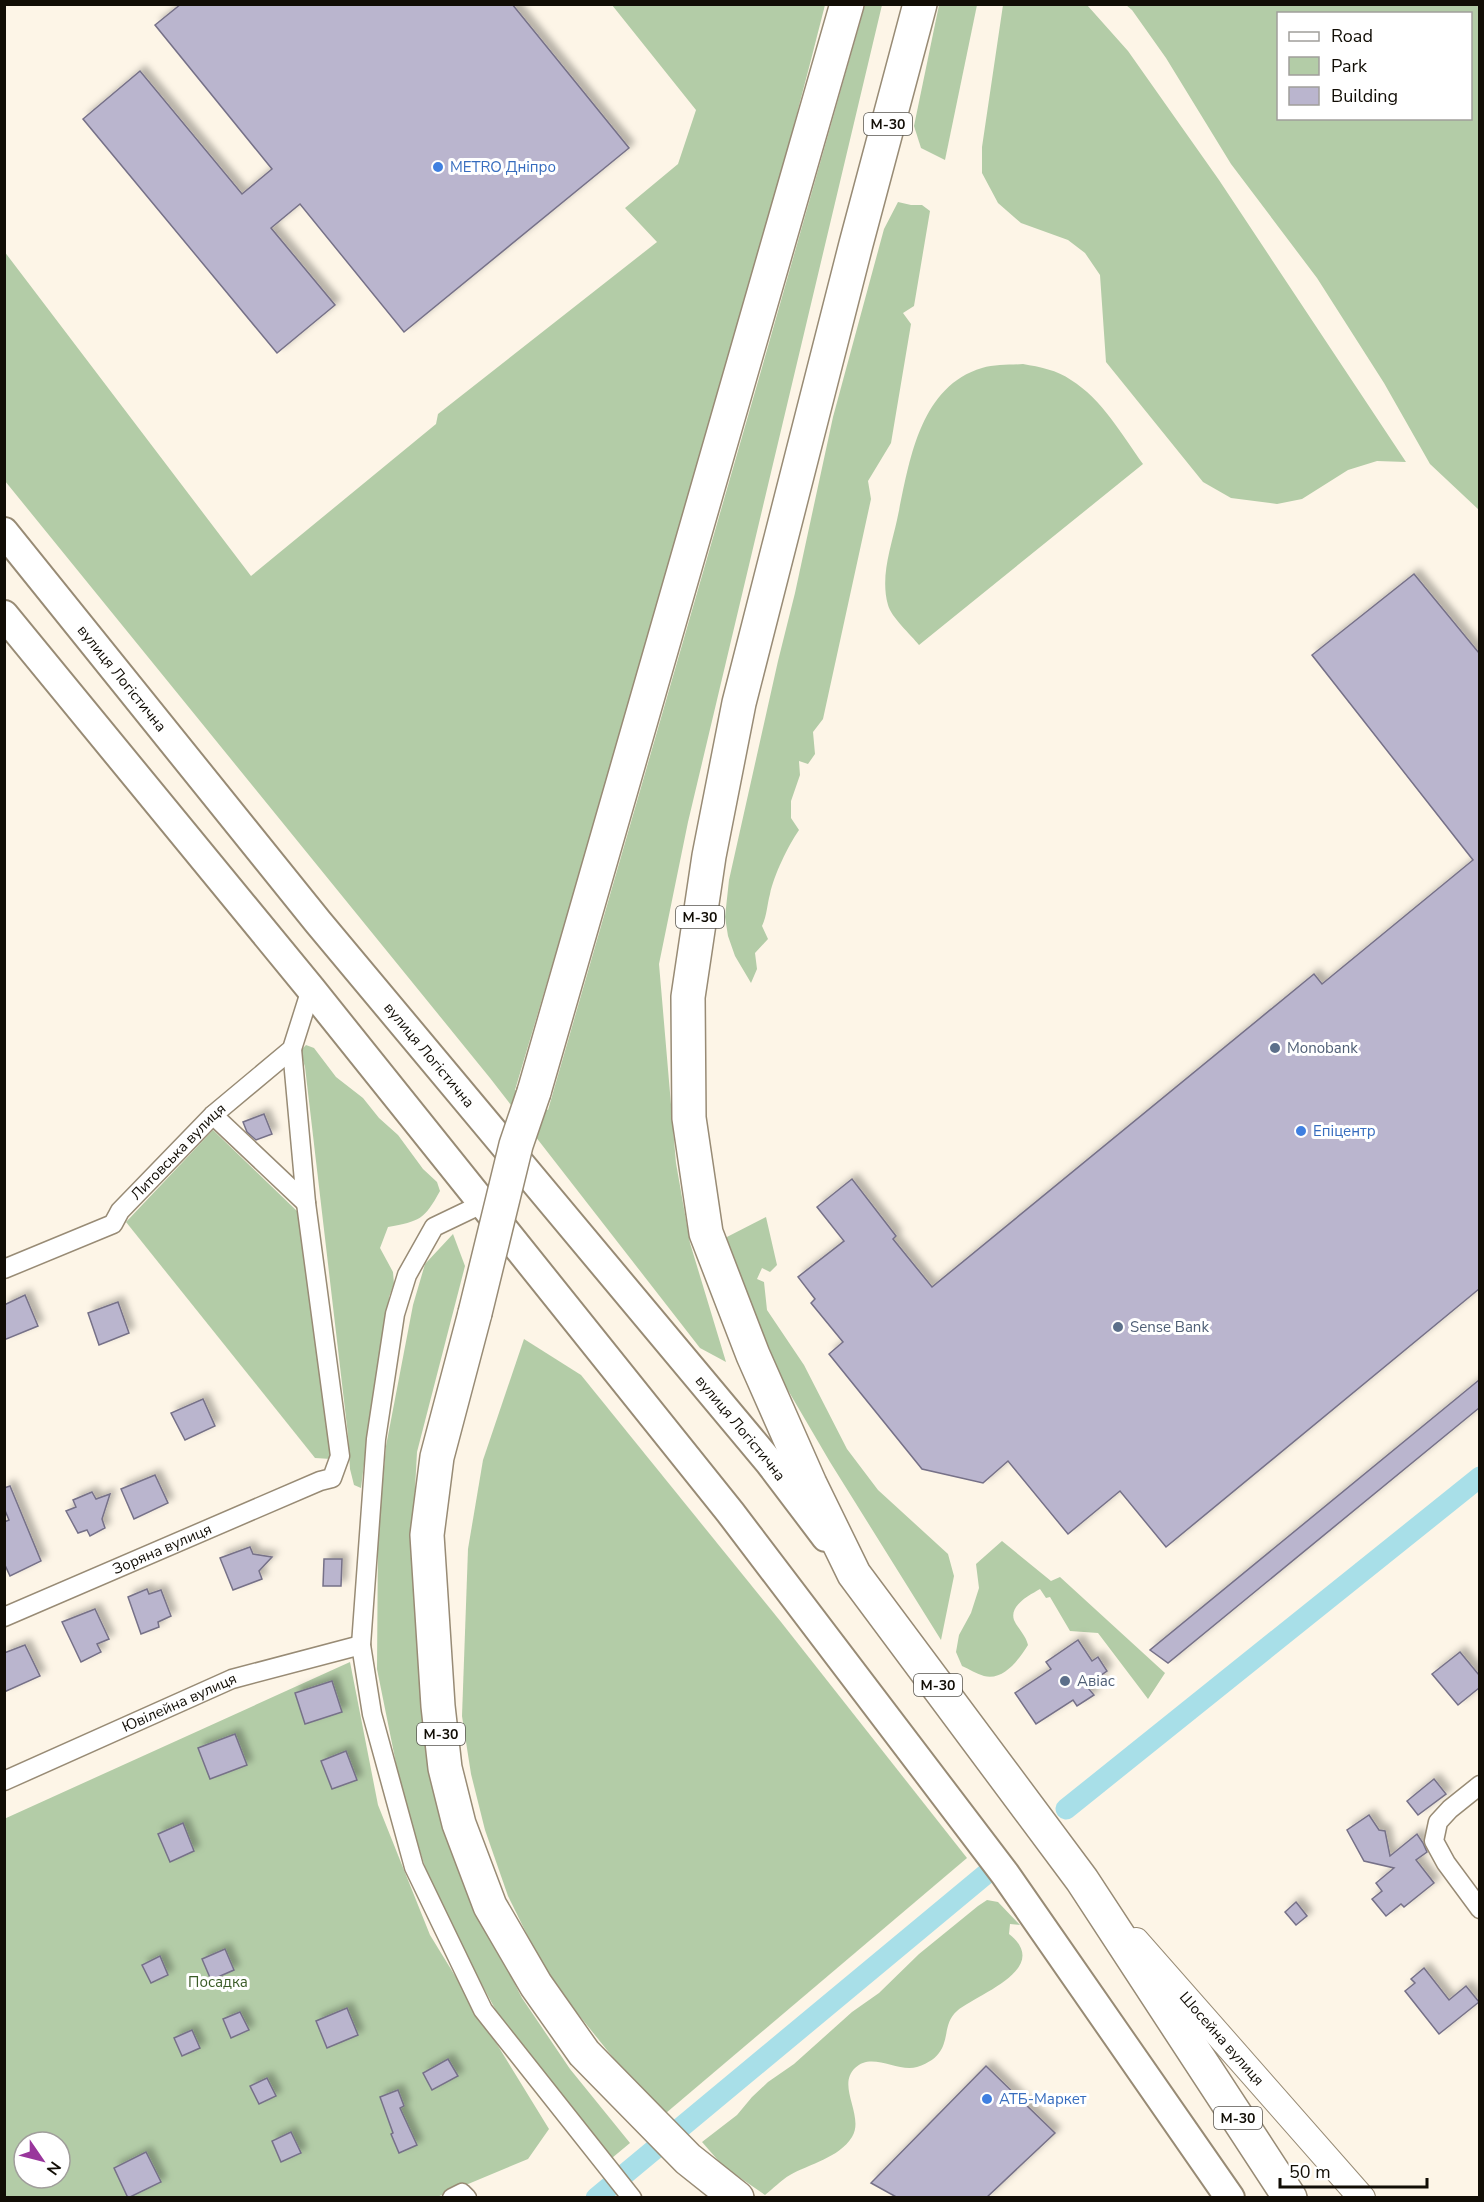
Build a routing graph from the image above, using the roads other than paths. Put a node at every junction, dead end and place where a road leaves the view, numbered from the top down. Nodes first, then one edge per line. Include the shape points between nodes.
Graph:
1 (847, 4) edge
2 (920, 4) edge
3 (4, 532) edge
4 (4, 615) edge
5 (311, 988) junction
6 (292, 1049) junction
7 (213, 1115) junction
8 (306, 1203) junction
9 (482, 1204) junction
10 (4, 1269) edge
11 (854, 1574) junction
12 (4, 1617) edge
13 (361, 1645) junction
14 (4, 1781) edge
15 (1479, 1785) edge
16 (1082, 1880) junction
17 (1479, 1909) edge
18 (452, 2198) edge
19 (467, 2198) edge
20 (632, 2198) edge
21 (737, 2198) edge
22 (1230, 2198) edge
23 (1290, 2198) edge
24 (1362, 2198) edge

1 - 21 highway, М-30, bridge via 516,1144 437,1457 427,1535 445,1768 459,1824 490,1906 536,1986 584,2053 688,2159
2 - 11 highway, М-30 via 739,704 709,856 688,997 689,1118 706,1233 753,1355
3 - 11 main road, вулиця Логістична via 318,922 770,1463
4 - 5 main road
5 - 6 street
5 - 9 main road
6 - 7 street, Литовська вулиця
6 - 8 street
7 - 8 street
7 - 10 street, Литовська вулиця via 120,1210 113,1224
8 - 12 street, Зоряна вулиця via 340,1456 332,1478
9 - 13 street via 434,1227 407,1275 395,1314 376,1439
9 - 22 main road via 730,1512 1005,1874
11 - 16 highway, М-30
13 - 14 street, Ювілейна вулиця via 232,1679
13 - 20 street via 372,1714 414,1867 483,2010
15 - 17 street via 1438,1822 1434,1841
16 - 23 highway, М-30
16 - 24 main road, Шосейна вулиця
18 - 19 street via 462,2193

